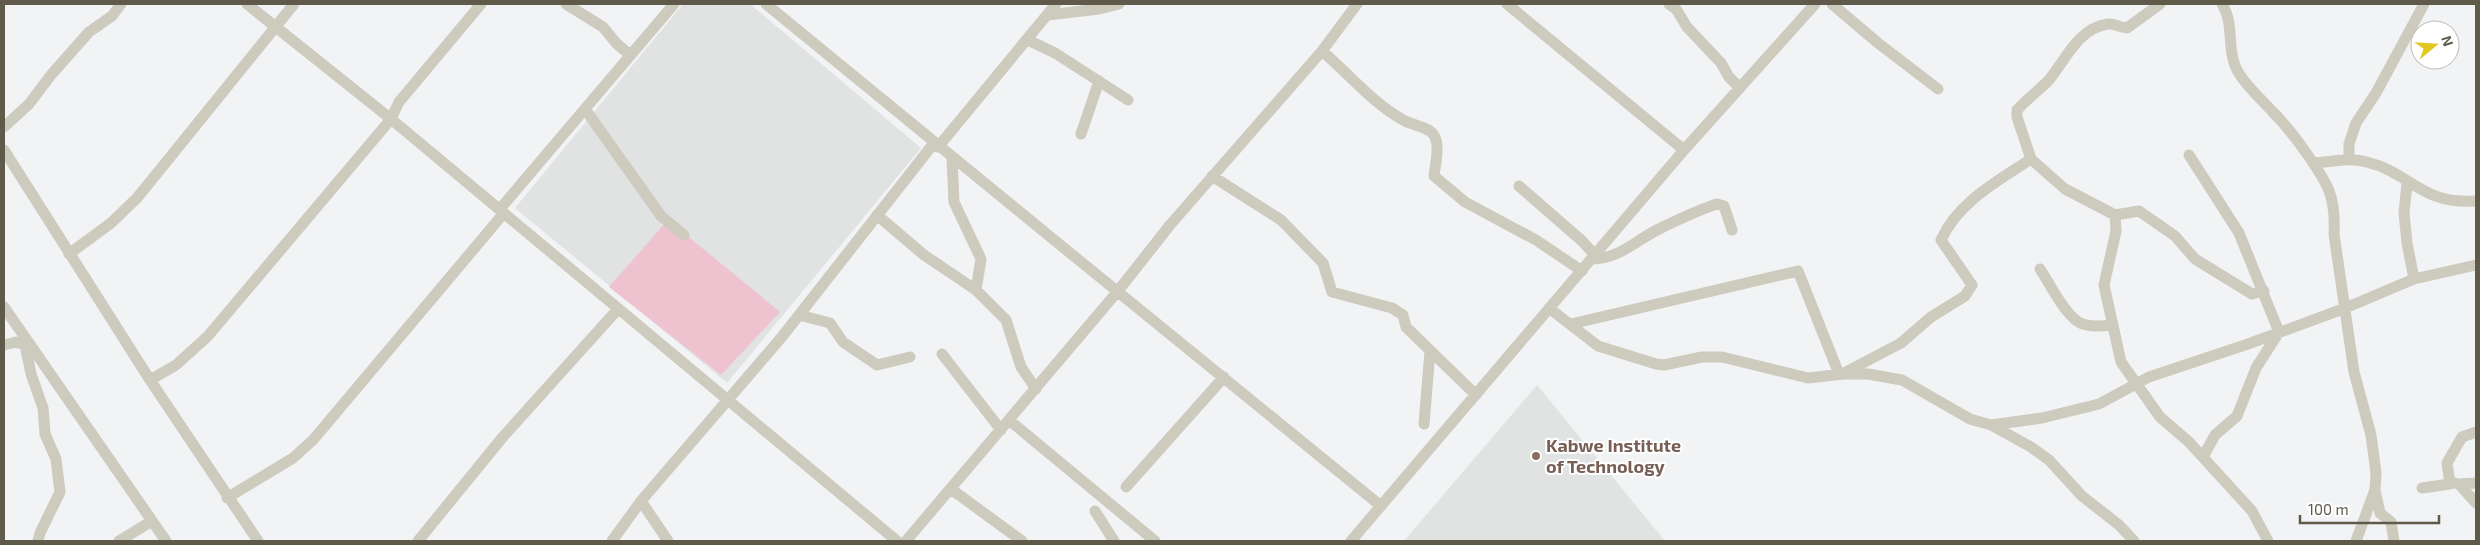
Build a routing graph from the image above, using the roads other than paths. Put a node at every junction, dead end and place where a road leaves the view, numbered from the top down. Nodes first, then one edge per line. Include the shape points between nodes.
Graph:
1 (121, 4) edge
2 (247, 4) edge
3 (294, 4) edge
4 (481, 4) edge
5 (566, 4) edge
6 (674, 4) edge
7 (766, 4) edge
8 (1056, 4) edge
9 (1119, 4) edge
10 (1357, 4) edge
11 (1507, 4) edge
12 (1669, 4) edge
13 (1815, 4) edge
14 (1832, 4) edge
15 (2160, 4) edge
16 (2222, 4) edge
17 (2424, 4) edge
18 (1048, 15) junction
19 (275, 25) junction
20 (1028, 40) junction
21 (1322, 51) junction
22 (630, 55) junction
23 (1099, 81) junction
24 (1740, 88) junction
25 (1938, 89) dead end
26 (1128, 100) dead end
27 (585, 109) junction
28 (391, 119) junction
29 (4, 126) edge
30 (1081, 134) dead end
31 (936, 145) junction
32 (4, 150) edge
33 (1684, 150) junction
34 (2189, 156) dead end
35 (952, 158) junction
36 (2349, 158) junction
37 (2031, 159) junction
38 (2314, 163) junction
39 (1212, 176) junction
40 (2407, 182) junction
41 (1519, 186) dead end
42 (2476, 201) edge
43 (502, 211) junction
44 (877, 215) junction
45 (2114, 215) junction
46 (1732, 230) dead end
47 (684, 235) dead end
48 (69, 254) junction
49 (1593, 257) junction
50 (2476, 265) edge
51 (2040, 269) dead end
52 (1582, 271) junction
53 (2414, 279) junction
54 (976, 290) junction
55 (1118, 291) junction
56 (2264, 291) junction
57 (4, 307) edge
58 (618, 308) junction
59 (1550, 308) junction
60 (2343, 309) junction
61 (799, 315) junction
62 (1571, 324) junction
63 (2113, 326) junction
64 (2279, 332) junction
65 (4, 345) edge
66 (28, 346) junction
67 (1430, 350) junction
68 (942, 354) dead end
69 (910, 357) dead end
70 (1841, 374) junction
71 (1224, 377) junction
72 (150, 380) junction
73 (2136, 383) junction
74 (1036, 389) junction
75 (1476, 395) junction
76 (730, 399) junction
77 (1009, 420) junction
78 (1424, 424) dead end
79 (1991, 425) junction
80 (1001, 430) junction
81 (2476, 432) edge
82 (2203, 457) junction
83 (2476, 482) edge
84 (2454, 483) junction
85 (1126, 486) dead end
86 (2422, 488) dead end
87 (951, 489) junction
88 (2375, 490) junction
89 (227, 498) junction
90 (641, 501) junction
91 (2476, 503) edge
92 (1381, 506) junction
93 (1095, 511) dead end
94 (152, 522) junction
95 (1109, 539) edge
96 (38, 541) edge
97 (119, 541) edge
98 (166, 541) edge
99 (258, 541) edge
100 (418, 541) edge
101 (612, 541) edge
102 (668, 541) edge
103 (898, 541) edge
104 (906, 541) edge
105 (1022, 541) edge
106 (1155, 541) edge
107 (1352, 541) edge
108 (2134, 541) edge
109 (2268, 541) edge
110 (2356, 541) edge
111 (2394, 541) edge

1 - 29 street via 112,16 89,32 29,104
2 - 19 street
3 - 19 street
4 - 28 street via 400,102
5 - 22 street via 602,27
6 - 22 street
7 - 31 street
8 - 18 street
9 - 18 street
10 - 21 street
11 - 33 street
12 - 24 street
13 - 24 street
14 - 25 street
15 - 37 street via 2126,28 2106,24 2082,37 2046,84 2031,94 2017,110
16 - 38 street via 2229,20 2231,52 2236,68 2294,134
17 - 36 street via 2356,124 2349,144
18 - 20 street
19 - 28 street
19 - 48 street via 137,198 111,223
20 - 23 street
20 - 31 street
21 - 39 street
21 - 52 street via 1388,109 1405,121 1432,132 1436,139 1434,176 1465,202 1536,240
22 - 27 street
23 - 26 street
23 - 30 street
24 - 33 street
27 - 43 street
27 - 47 street via 661,216
28 - 43 street
28 - 72 street via 208,336 176,365
31 - 35 street
31 - 44 street
32 - 48 street
33 - 49 street
34 - 56 street via 2239,233
35 - 54 street via 954,202 981,259
35 - 55 street
36 - 38 street
36 - 40 street via 2369,162
37 - 45 street via 2065,188
37 - 70 street via 1977,194 1947,226 1941,240 1972,285 1965,296 1931,317 1901,343
38 - 60 street via 2328,184 2332,198
39 - 55 street
39 - 67 street via 1281,220 1323,263 1332,292 1392,308 1402,315 1406,327
40 - 42 street via 2438,199
40 - 53 street via 2404,213
41 - 49 street via 1581,240
43 - 58 street
43 - 89 street via 313,440 293,458
44 - 54 street via 924,255
44 - 61 street
45 - 56 street via 2139,211 2175,236 2195,259 2212,271 2252,294
45 - 63 street via 2116,231 2104,285
46 - 49 street via 1724,206 1717,204 1663,227 1605,259
48 - 72 street
49 - 52 street
50 - 53 street
51 - 63 street via 2078,322
52 - 59 street
53 - 60 street
54 - 74 street via 1006,320 1021,367
55 - 71 street
55 - 74 street
56 - 64 street
57 - 66 street
58 - 76 street
58 - 100 street via 502,438
59 - 62 street
59 - 75 street
60 - 64 street
60 - 88 street via 2354,372 2371,435
61 - 69 street via 830,323 843,342 877,364
61 - 76 street
62 - 70 street via 1607,351 1656,364 1722,356 1808,378
62 - 70 street via 1798,271
63 - 73 street via 2121,362
64 - 73 street
64 - 82 street via 2256,368 2237,416 2215,435
65 - 66 street via 16,342
66 - 94 street
66 - 96 street via 31,374 43,408 45,434 56,459 60,492
67 - 75 street
67 - 78 street
68 - 80 street
70 - 79 street via 1868,374 1902,380 1970,419
71 - 85 street
71 - 92 street
72 - 89 street
73 - 79 street via 2099,404 2042,418
73 - 82 street via 2160,417
74 - 77 street
75 - 92 street
76 - 90 street
76 - 103 street
77 - 80 street
77 - 106 street
79 - 108 street via 2049,460 2082,496
80 - 87 street
81 - 84 street via 2462,437 2447,463
82 - 109 street via 2252,511
83 - 84 street
84 - 86 street
84 - 91 street
87 - 104 street
87 - 105 street
88 - 110 street
88 - 111 street via 2380,513 2391,522
89 - 99 street
90 - 101 street
90 - 102 street
92 - 107 street
93 - 95 street
94 - 97 street
94 - 98 street

